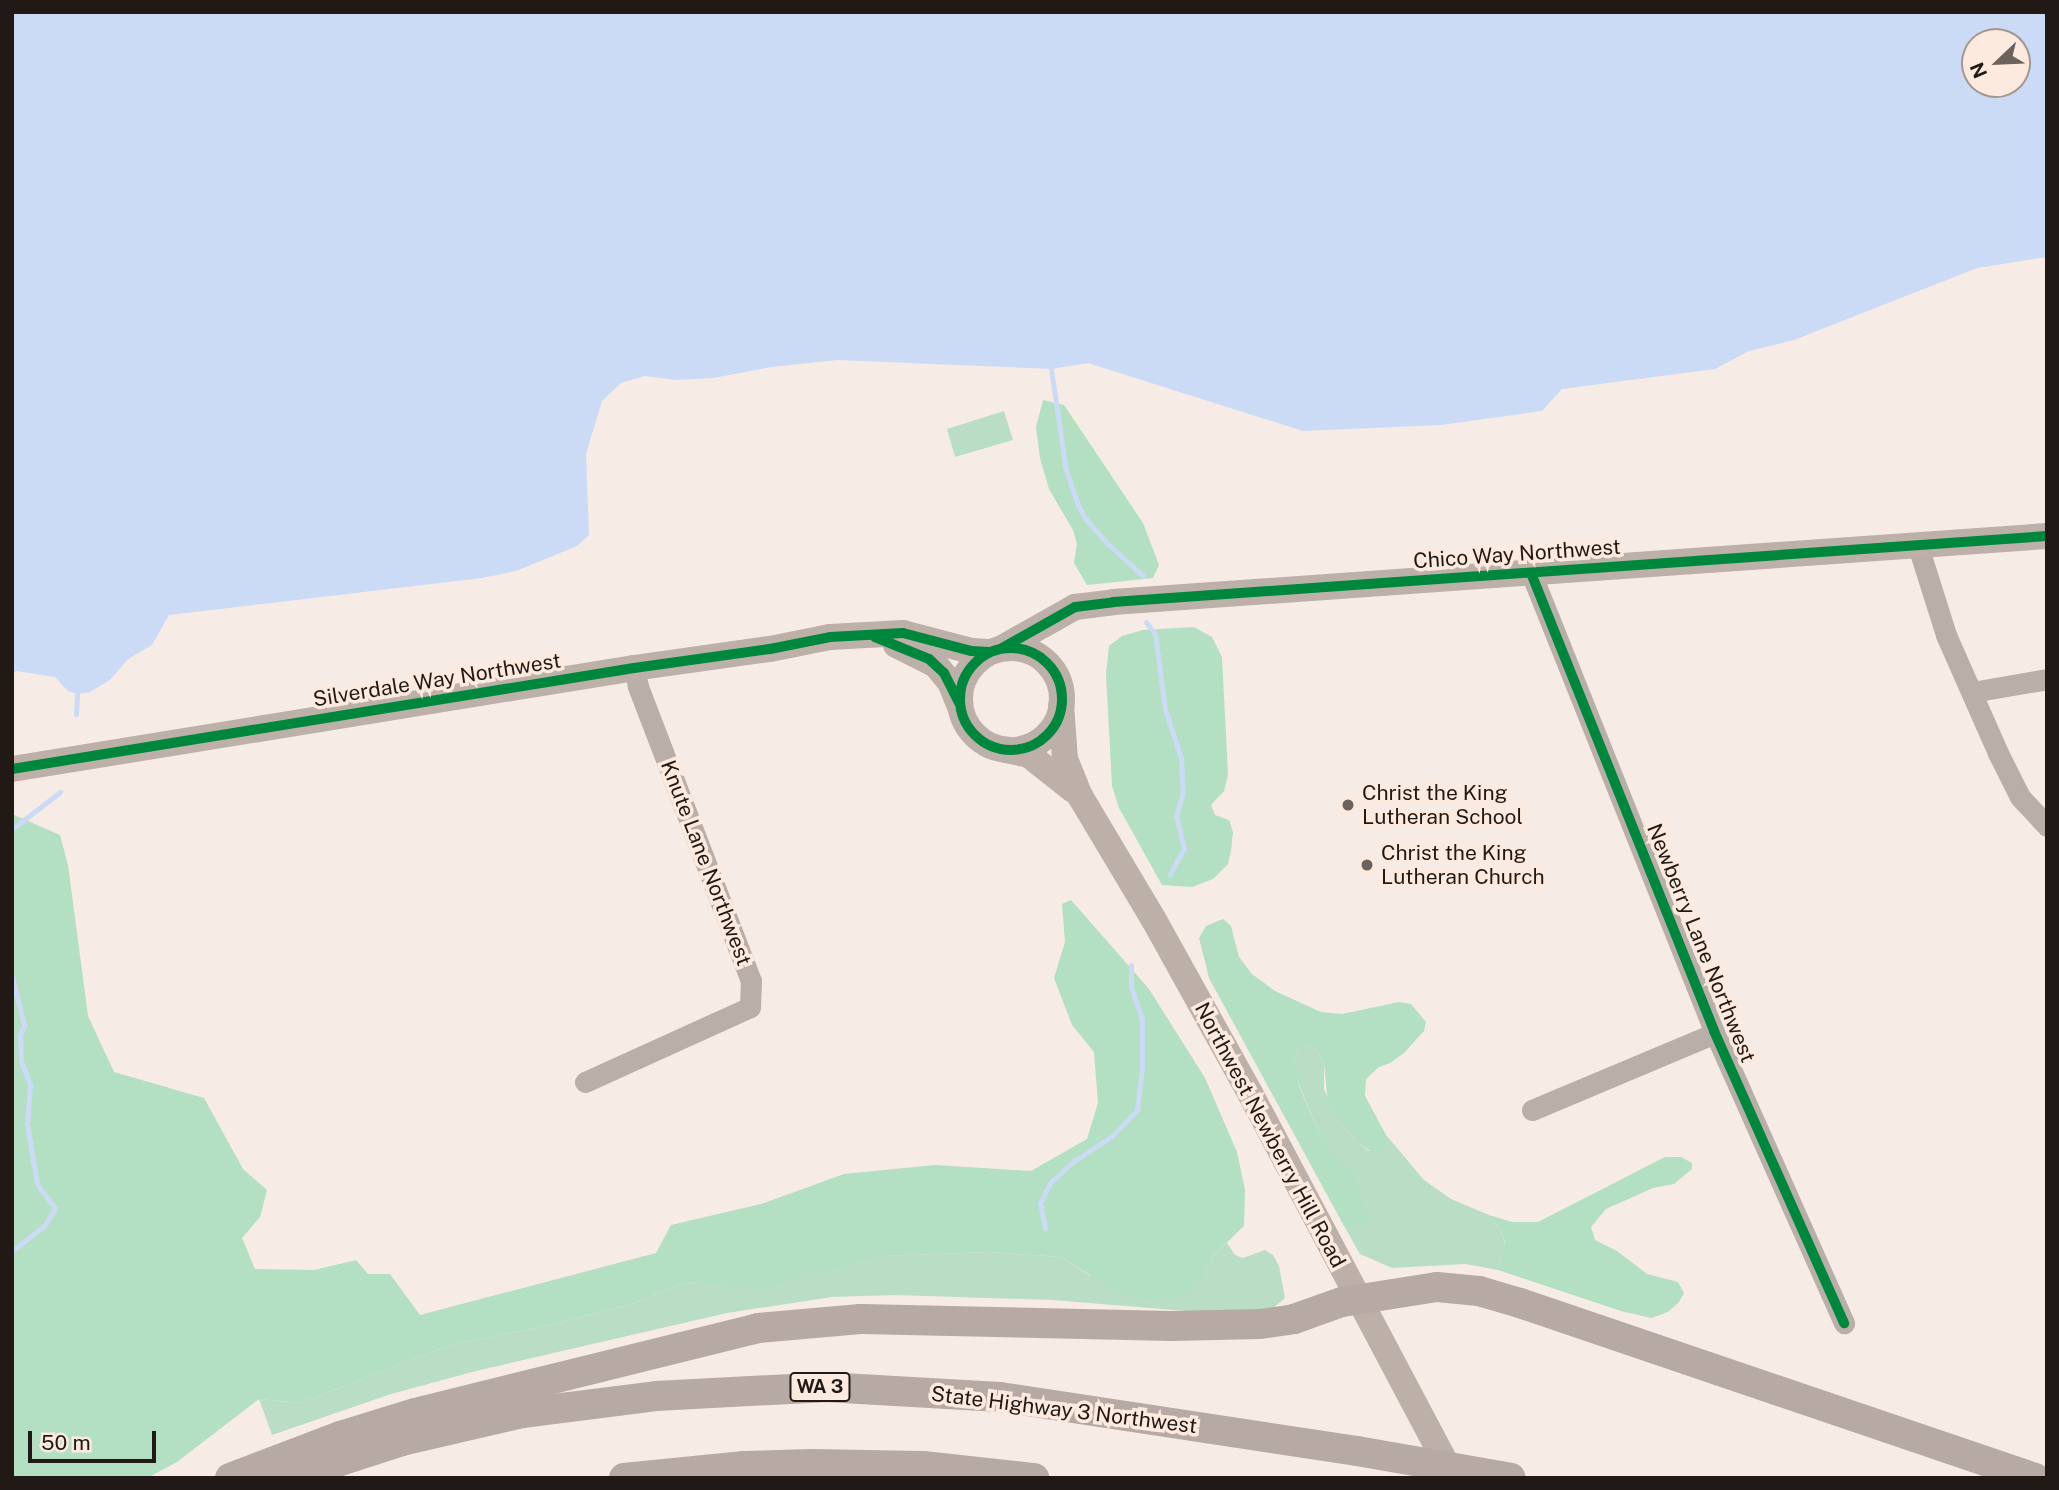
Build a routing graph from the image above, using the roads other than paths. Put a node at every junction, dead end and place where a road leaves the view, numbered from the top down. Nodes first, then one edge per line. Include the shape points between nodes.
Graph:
1 (2047, 536) edge
2 (1918, 545) junction
3 (1531, 573) junction
4 (1066, 611) junction
5 (868, 634) junction
6 (996, 650) junction
7 (634, 668) junction
8 (1057, 678) junction
9 (2047, 679) edge
10 (1972, 692) junction
11 (1061, 705) junction
12 (960, 706) junction
13 (1004, 749) junction
14 (12, 769) edge
15 (1080, 796) junction
16 (2047, 826) edge
17 (1715, 1033) junction
18 (585, 1082) dead end
19 (1532, 1110) dead end
20 (1358, 1299) junction
21 (1844, 1323) dead end
22 (230, 1478) edge
23 (288, 1478) edge
24 (624, 1478) edge
25 (1034, 1478) edge
26 (1454, 1478) edge
27 (1511, 1478) edge
28 (2035, 1478) edge

1 - 2 main road, Chico Way Northwest
2 - 3 main road, Chico Way Northwest
2 - 10 street via 1947,635
3 - 4 main road, Chico Way Northwest via 1113,601
3 - 17 street, Newberry Lane Northwest
4 - 6 main road, Chico Way Northwest
4 - 8 main road via 1051,644
5 - 6 main road, Silverdale Way Northwest via 903,633 971,651
5 - 7 main road, Silverdale Way Northwest
5 - 12 main road, Silverdale Way Northwest via 929,659 950,682
6 - 8 main road via 1022,649 1037,655
6 - 12 main road via 976,662 966,675
7 - 14 main road, Silverdale Way Northwest
7 - 18 street, Knute Lane Northwest via 751,981 750,1007
8 - 11 main road
9 - 10 street
10 - 16 street via 2020,797
11 - 13 main road via 1057,721 1044,738 1025,748
11 - 15 main road, Northwest Newberry Hill Road via 1065,760
12 - 13 main road via 975,735
13 - 15 main road, Northwest Newberry Hill Road via 1029,755
15 - 20 main road, Northwest Newberry Hill Road via 1251,1095
17 - 19 street
17 - 21 street, Newberry Lane Northwest
20 - 22 highway via 1294,1319 1260,1324 861,1319 758,1328 415,1413
20 - 26 main road, Northwest Newberry Hill Road
20 - 28 highway via 1437,1287 1490,1294
23 - 27 highway, State Highway 3 Northwest / WA 3, bridge via 402,1441 522,1413 656,1396 825,1387 1000,1397
24 - 25 highway via 811,1464 923,1466

